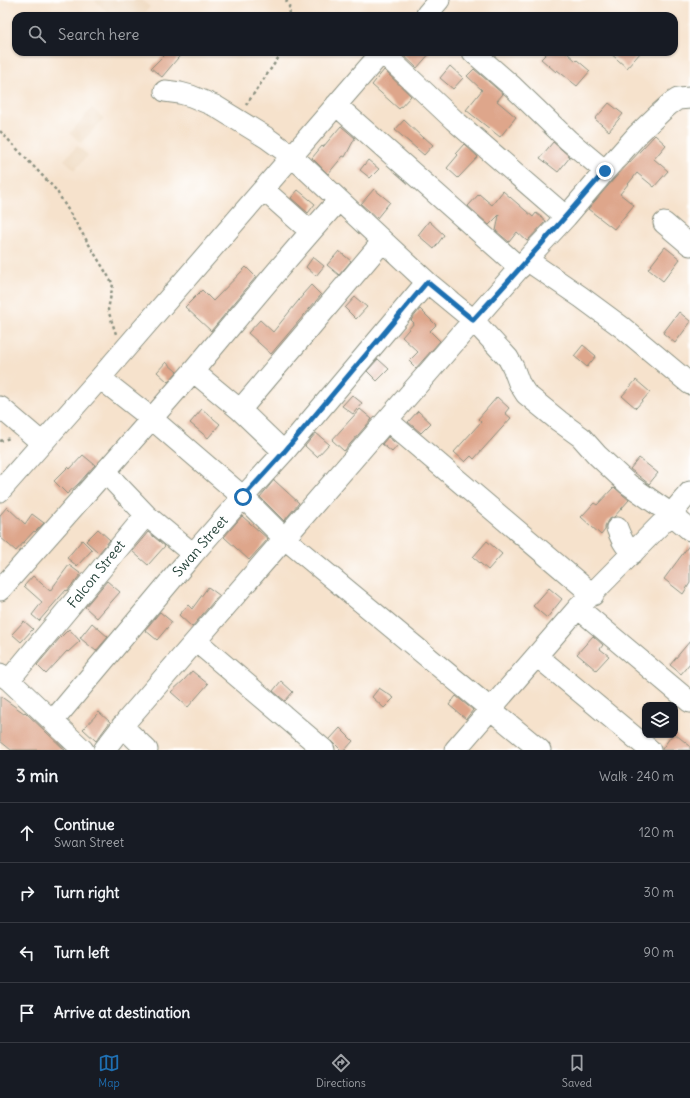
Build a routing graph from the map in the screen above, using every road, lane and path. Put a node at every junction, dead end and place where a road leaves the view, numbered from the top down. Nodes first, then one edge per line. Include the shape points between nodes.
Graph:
1 (286, 0) edge
2 (290, 12) edge
3 (279, 56) edge
4 (379, 56) edge
5 (386, 56) edge
6 (477, 56) edge
7 (165, 91) dead end
8 (690, 98) edge
9 (336, 105) junction
10 (236, 119) junction
11 (0, 131) edge
12 (293, 157) junction
13 (605, 171) junction
14 (264, 190) junction
15 (339, 200) junction
16 (566, 217) junction
17 (664, 223) dead end
18 (310, 231) junction
19 (383, 241) junction
20 (690, 245) edge
21 (523, 264) junction
22 (427, 282) junction
23 (473, 320) junction
24 (121, 354) junction
25 (193, 371) junction
26 (100, 378) junction
27 (690, 384) edge
28 (0, 407) edge
29 (240, 410) junction
30 (151, 418) junction
31 (386, 420) junction
32 (42, 444) junction
33 (284, 452) junction
34 (105, 472) junction
35 (0, 491) edge
36 (690, 492) edge
37 (243, 497) junction
38 (671, 514) junction
39 (146, 515) junction
40 (617, 528) dead end
41 (690, 530) edge
42 (284, 538) junction
43 (633, 553) junction
44 (193, 554) junction
45 (0, 590) edge
46 (585, 602) junction
47 (196, 641) junction
48 (537, 656) junction
49 (4, 677) edge
50 (690, 702) edge
51 (491, 709) junction
52 (53, 721) junction
53 (122, 726) junction
54 (83, 750) edge
55 (104, 750) edge
56 (147, 750) edge
57 (324, 750) edge
58 (455, 750) edge
59 (540, 750) edge
60 (650, 750) edge

1 - 2 path
3 - 10 path
4 - 9 street
5 - 16 street via 459,125
6 - 13 street
7 - 10 street via 191,96 215,106
8 - 13 street via 678,99 670,104 638,134
9 - 12 street
9 - 21 street
10 - 12 street
11 - 24 path via 56,190 113,284 108,310
12 - 14 street
12 - 15 street
13 - 16 street
14 - 18 street
14 - 24 street
15 - 18 street
15 - 19 street
16 - 21 street
17 - 20 street
18 - 25 street
19 - 22 street
19 - 29 street
21 - 23 street
21 - 27 street via 581,297
22 - 23 street
22 - 33 street, Swan Street
23 - 31 street
23 - 38 street via 508,358 526,394 581,437 628,484
24 - 26 street
25 - 29 street
25 - 30 street
26 - 30 street
26 - 32 street
28 - 32 street
29 - 33 street
30 - 34 street
30 - 37 street
31 - 42 street
31 - 46 street
32 - 35 street
33 - 37 street, Swan Street
34 - 39 street
34 - 45 street
36 - 38 street
37 - 42 street
37 - 44 street, Swan Street
38 - 41 street
38 - 43 street
39 - 44 street
39 - 49 street, Falcon Street
40 - 43 street via 624,545
42 - 47 street
42 - 51 street
43 - 46 street
44 - 52 street, Swan Street
46 - 48 street
46 - 50 street
47 - 53 street
47 - 57 street
48 - 51 street
48 - 60 street
49 - 52 street
51 - 58 street
51 - 59 street
52 - 54 street
53 - 55 street
53 - 56 street

